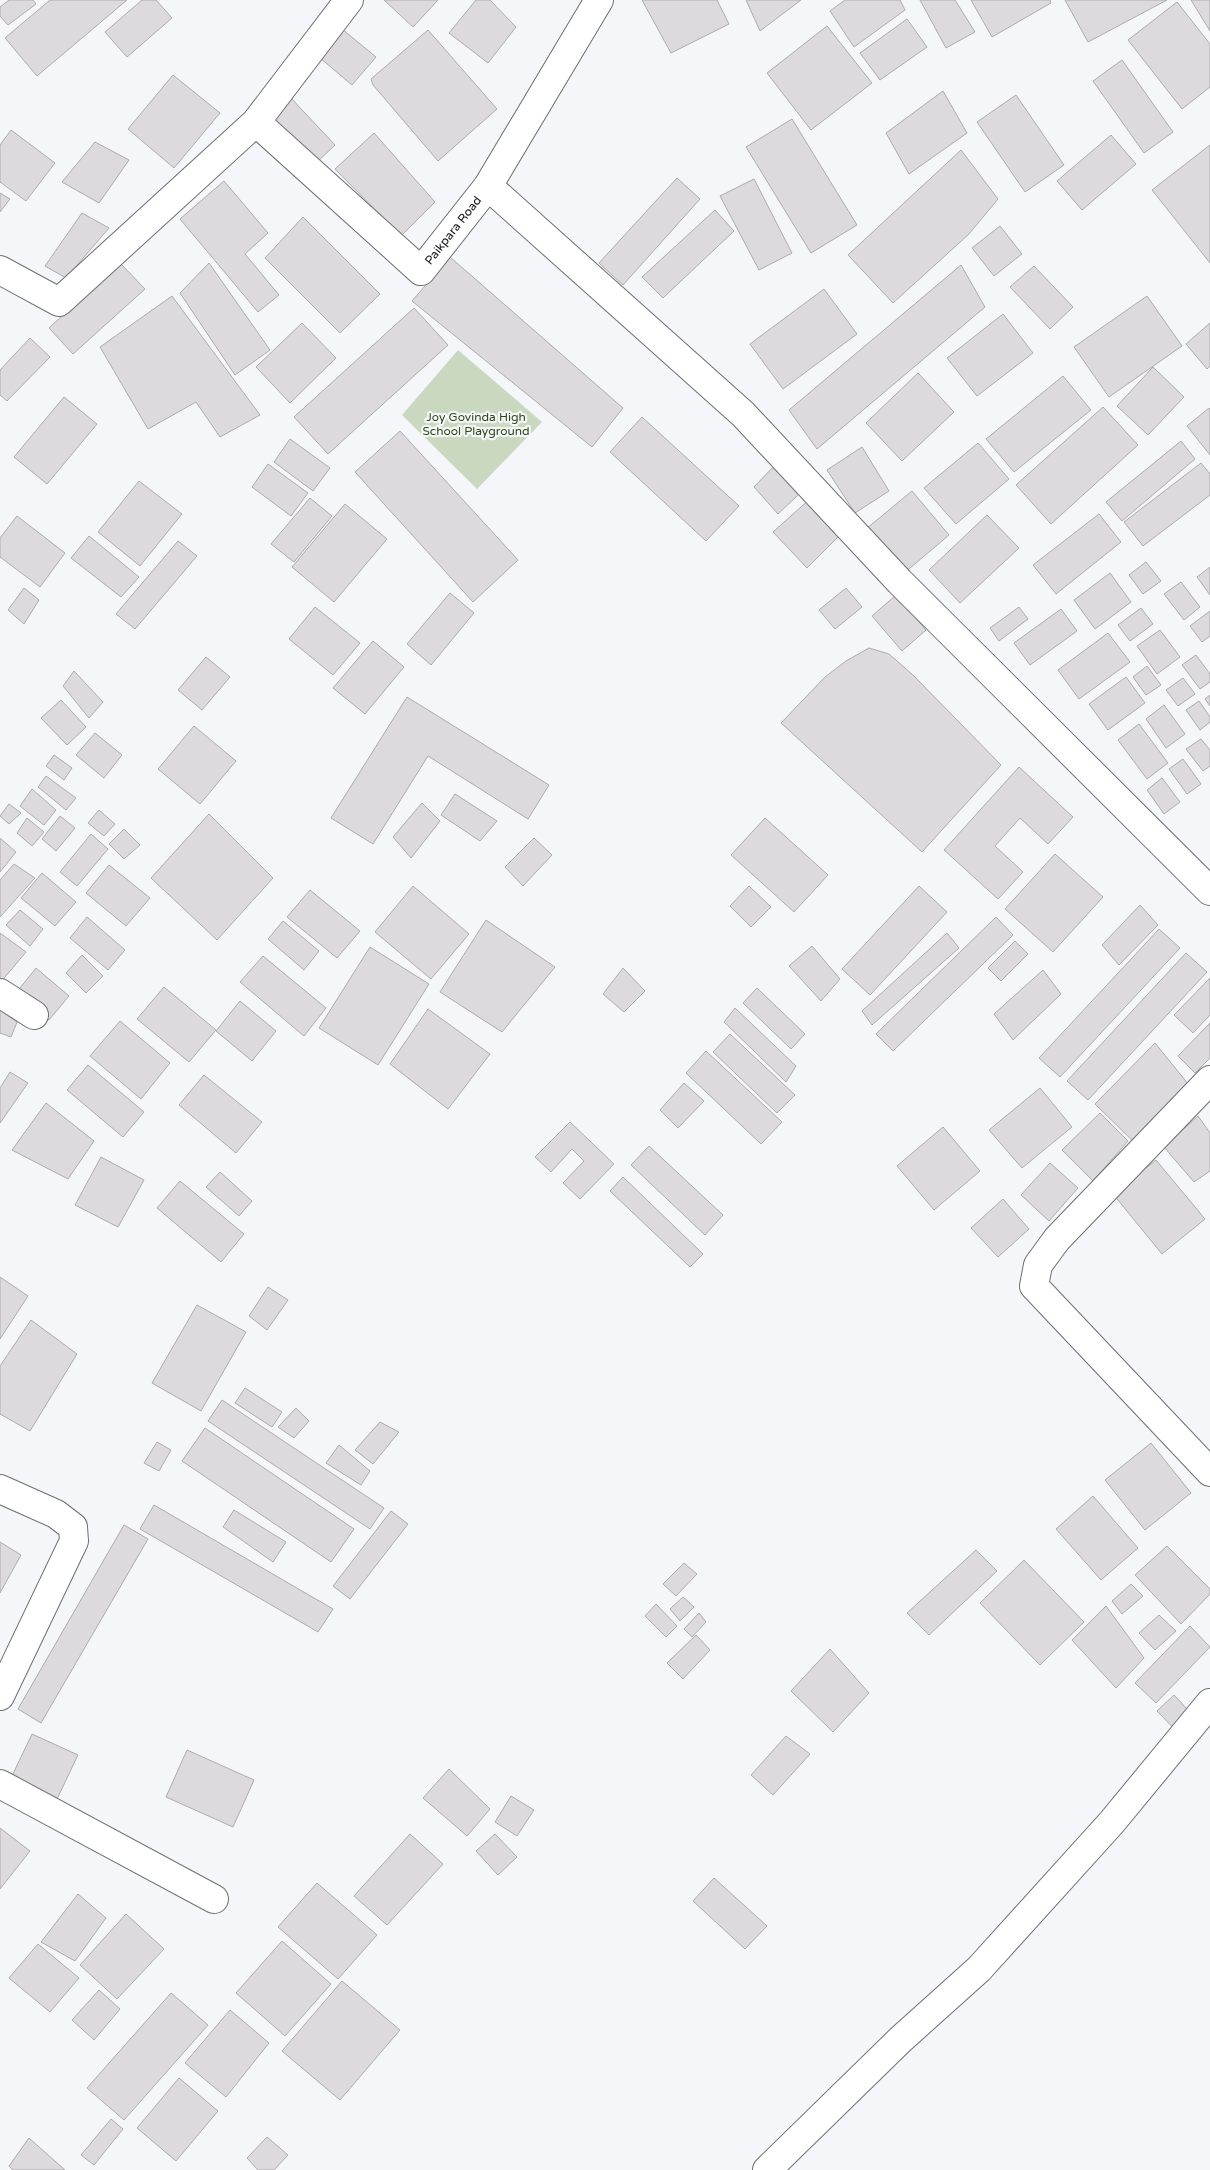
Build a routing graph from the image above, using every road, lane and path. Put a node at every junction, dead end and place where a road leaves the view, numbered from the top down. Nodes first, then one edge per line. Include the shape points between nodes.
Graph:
1 (350, 0) edge
2 (598, 0) edge
3 (256, 122) junction
4 (488, 186) junction
5 (0, 270) edge
6 (1210, 891) edge
7 (0, 993) edge
8 (34, 1015) dead end
9 (1210, 1080) edge
10 (1210, 1472) edge
11 (0, 1489) edge
12 (0, 1696) edge
13 (1210, 1703) edge
14 (0, 1784) edge
15 (214, 1899) dead end
16 (767, 2170) edge

1 - 3 street
2 - 4 street, Paikpara Road
3 - 4 street, Paikpara Road via 421,271
3 - 5 street via 59,302
4 - 6 street via 743,414 900,582
7 - 8 street
9 - 10 street via 1057,1239 1038,1265 1034,1286
11 - 12 street via 56,1514 73,1527 74,1541
13 - 16 street via 1112,1822 979,1969 900,2040
14 - 15 street

